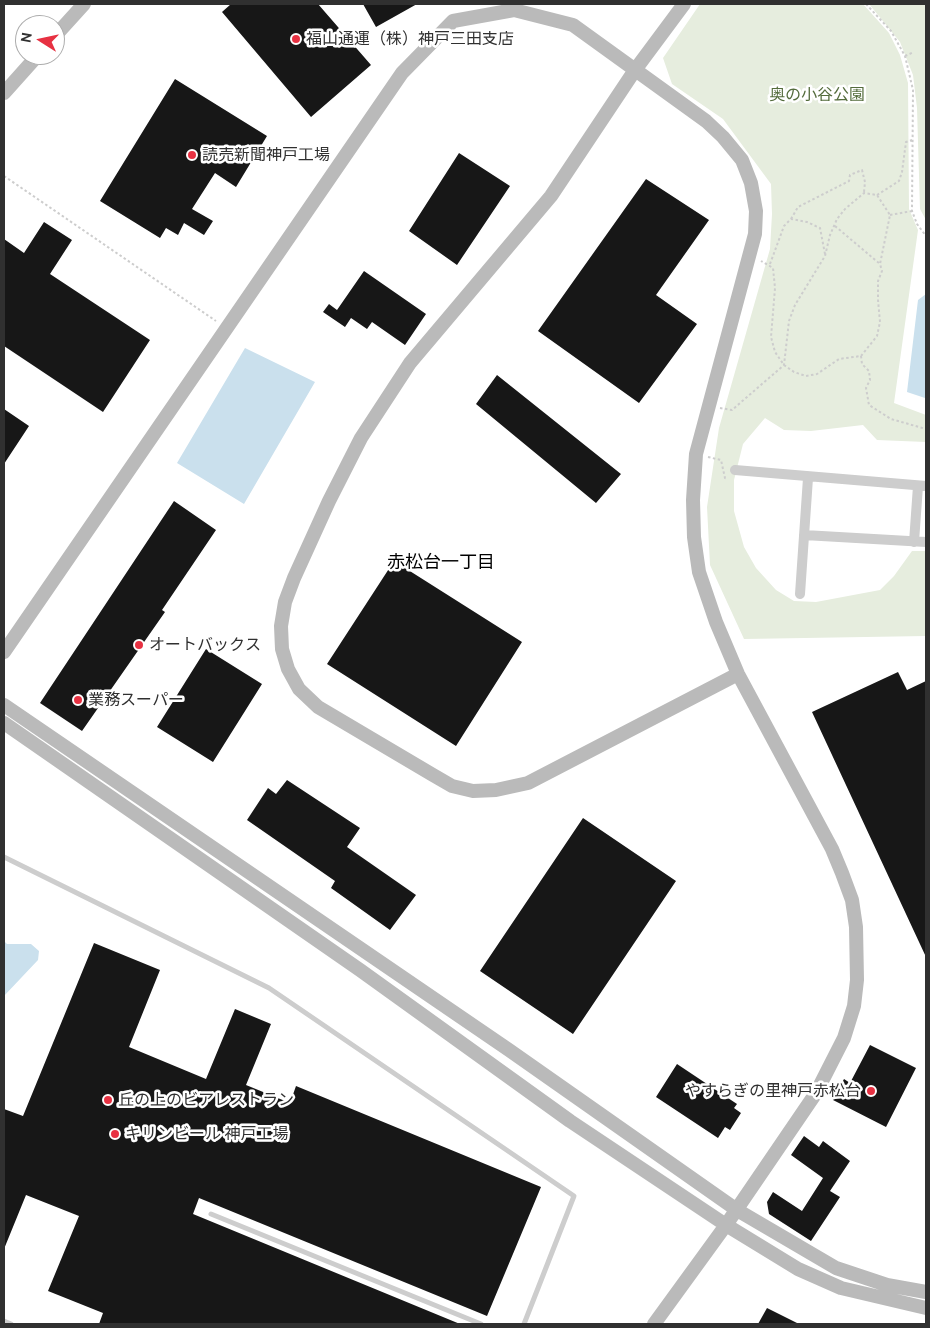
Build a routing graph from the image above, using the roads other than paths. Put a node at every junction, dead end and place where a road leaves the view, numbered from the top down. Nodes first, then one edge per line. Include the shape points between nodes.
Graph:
1 (84, 4) edge
2 (684, 4) edge
3 (65, 25) edge
4 (29, 65) edge
5 (635, 70) junction
6 (4, 94) edge
7 (735, 470) road end
8 (808, 478) junction
9 (922, 486) edge
10 (804, 536) junction
11 (914, 542) junction
12 (926, 542) edge
13 (800, 594) dead end
14 (4, 652) edge
15 (738, 674) junction
16 (4, 705) edge
17 (4, 722) edge
18 (4, 857) edge
19 (737, 1210) junction
20 (211, 1214) dead end
21 (726, 1224) junction
22 (926, 1292) edge
23 (926, 1308) edge
24 (4, 1321) edge
25 (12, 1324) edge
26 (481, 1324) edge
27 (524, 1324) edge
28 (654, 1324) edge

1 - 3 street
2 - 5 street
4 - 6 street
5 - 14 street via 573,25 514,10 453,21 402,73
5 - 15 street via 706,121 742,160 751,182 756,211 750,256 696,454 693,500 699,572
5 - 15 street via 551,196 410,363 361,438 294,578 285,602 282,648 298,689 318,707 452,786 474,791 528,783
7 - 8 street
8 - 9 street
8 - 10 street
9 - 11 street
10 - 11 street
10 - 13 street
11 - 12 street
15 - 19 street via 832,848 852,900 858,953 854,1006 833,1063
16 - 19 street
17 - 21 street via 570,1121
18 - 27 lane via 269,988 574,1196
19 - 21 street
19 - 22 street via 836,1268 887,1285
20 - 26 lane
21 - 23 street via 798,1269 840,1288
21 - 28 street
24 - 25 lane

